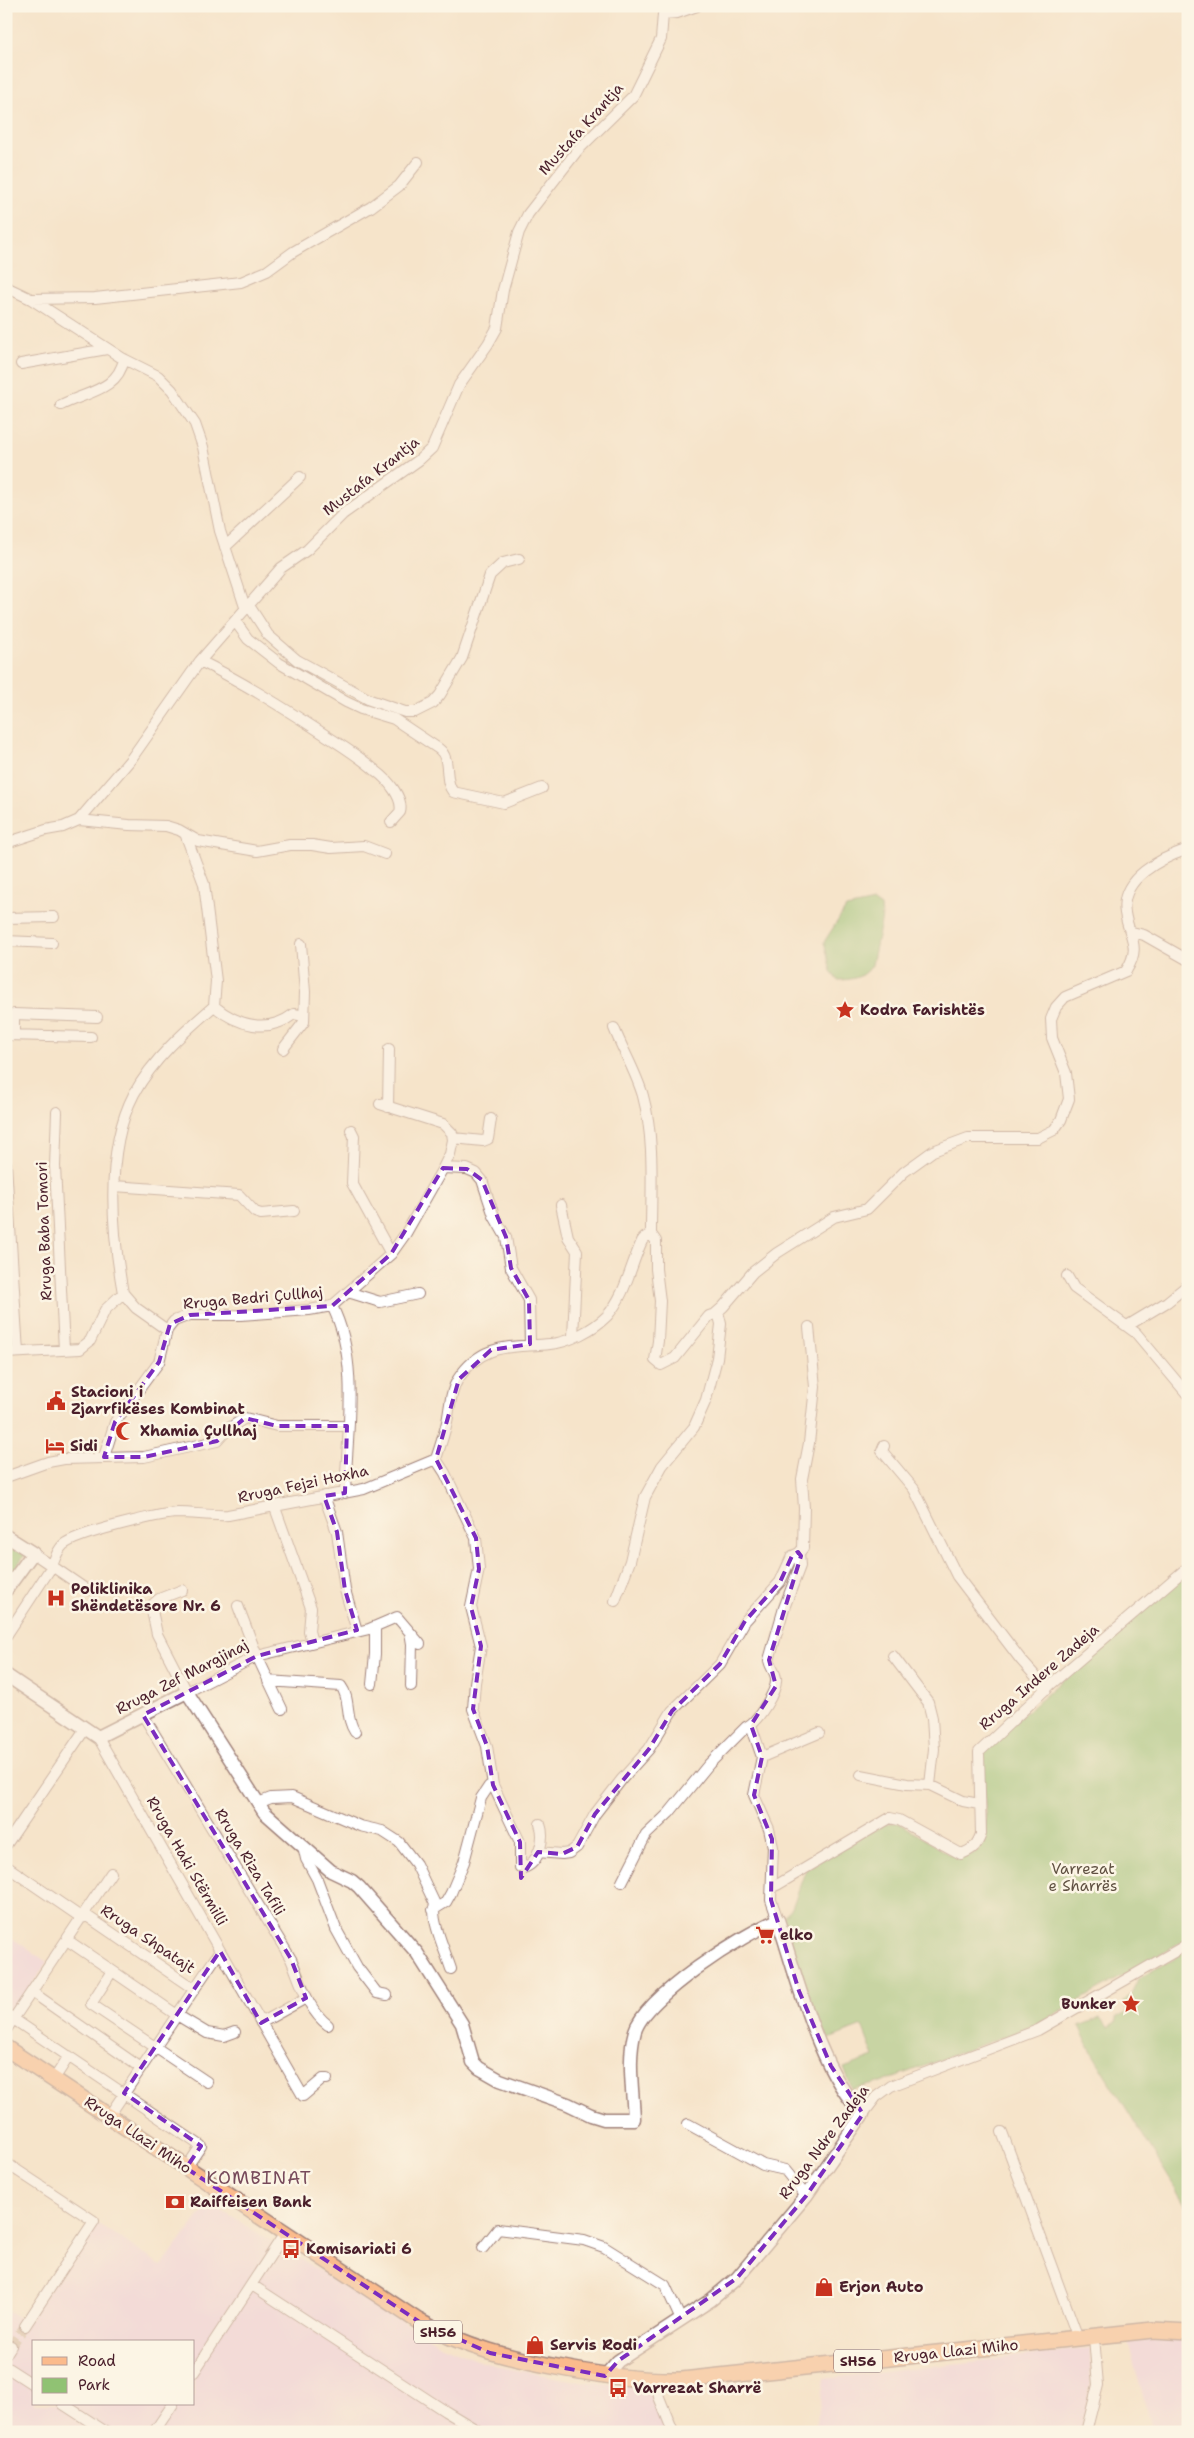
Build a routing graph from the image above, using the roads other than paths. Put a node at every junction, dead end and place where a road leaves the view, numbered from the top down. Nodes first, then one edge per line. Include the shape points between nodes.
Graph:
1 (697, 6) edge
2 (661, 10) edge
3 (418, 162) dead end
4 (6, 286) edge
5 (31, 299) junction
6 (107, 349) junction
7 (124, 359) junction
8 (21, 364) dead end
9 (62, 405) dead end
10 (300, 477) dead end
11 (225, 547) junction
12 (519, 559) dead end
13 (246, 606) junction
14 (235, 621) junction
15 (200, 661) junction
16 (542, 788) dead end
17 (79, 820) junction
18 (391, 822) dead end
19 (186, 836) junction
20 (6, 843) edge
21 (1188, 849) edge
22 (385, 854) dead end
23 (6, 918) edge
24 (54, 918) dead end
25 (1132, 932) junction
26 (6, 941) edge
27 (52, 943) dead end
28 (301, 944) dead end
29 (1188, 960) edge
30 (214, 1006) junction
31 (304, 1016) junction
32 (96, 1017) dead end
33 (614, 1028) dead end
34 (10, 1035) edge
35 (91, 1037) dead end
36 (283, 1049) dead end
37 (389, 1049) dead end
38 (57, 1112) dead end
39 (491, 1119) dead end
40 (351, 1130) dead end
41 (453, 1138) junction
42 (6, 1164) edge
43 (442, 1168) junction
44 (114, 1186) junction
45 (561, 1205) dead end
46 (294, 1211) dead end
47 (651, 1234) junction
48 (391, 1254) junction
49 (1067, 1276) dead end
50 (1188, 1285) edge
51 (348, 1292) junction
52 (123, 1293) junction
53 (418, 1294) dead end
54 (332, 1306) junction
55 (715, 1314) junction
56 (1127, 1326) junction
57 (809, 1327) dead end
58 (167, 1330) junction
59 (573, 1337) junction
60 (530, 1344) junction
61 (64, 1350) junction
62 (18, 1352) junction
63 (6, 1353) edge
64 (1188, 1395) edge
65 (347, 1426) junction
66 (884, 1446) dead end
67 (104, 1456) junction
68 (436, 1459) junction
69 (6, 1477) edge
70 (345, 1493) junction
71 (324, 1496) junction
72 (274, 1505) junction
73 (6, 1536) edge
74 (33, 1553) junction
75 (799, 1553) junction
76 (52, 1566) junction
77 (1188, 1567) edge
78 (6, 1590) edge
79 (87, 1590) dead end
80 (182, 1590) dead end
81 (614, 1601) dead end
82 (238, 1606) dead end
83 (375, 1627) junction
84 (409, 1628) junction
85 (358, 1631) junction
86 (6, 1636) edge
87 (312, 1642) junction
88 (420, 1644) dead end
89 (257, 1656) junction
90 (893, 1656) dead end
91 (6, 1675) edge
92 (268, 1680) junction
93 (372, 1684) dead end
94 (411, 1686) dead end
95 (1047, 1689) junction
96 (187, 1692) junction
97 (282, 1709) dead end
98 (143, 1715) junction
99 (751, 1725) junction
100 (85, 1729) junction
101 (355, 1732) dead end
102 (819, 1733) dead end
103 (98, 1737) junction
104 (762, 1757) junction
105 (861, 1775) dead end
106 (930, 1784) junction
107 (494, 1785) junction
108 (258, 1803) junction
109 (979, 1804) junction
110 (540, 1824) dead end
111 (6, 1845) edge
112 (304, 1846) junction
113 (538, 1852) junction
114 (6, 1866) edge
115 (112, 1873) dead end
116 (622, 1882) dead end
117 (772, 1886) junction
118 (433, 1910) junction
119 (83, 1916) junction
120 (778, 1920) junction
121 (67, 1940) junction
122 (1188, 1944) edge
123 (220, 1951) junction
124 (451, 1969) dead end
125 (112, 1971) junction
126 (194, 1989) junction
127 (32, 1992) junction
128 (387, 1995) dead end
129 (306, 1998) junction
130 (177, 2015) junction
131 (10, 2016) edge
132 (261, 2023) junction
133 (328, 2025) dead end
134 (6, 2030) edge
135 (235, 2032) dead end
136 (156, 2046) junction
137 (6, 2048) edge
138 (69, 2056) junction
139 (141, 2068) junction
140 (54, 2079) junction
141 (327, 2079) dead end
142 (207, 2082) dead end
143 (124, 2093) junction
144 (863, 2114) junction
145 (109, 2116) junction
146 (688, 2124) dead end
147 (1002, 2132) dead end
148 (6, 2163) edge
149 (186, 2168) junction
150 (806, 2196) junction
151 (285, 2233) junction
152 (483, 2248) dead end
153 (252, 2285) junction
154 (682, 2320) junction
155 (25, 2326) tunnel mouth
156 (1188, 2332) edge
157 (1094, 2337) junction
158 (1078, 2338) junction
159 (6, 2367) edge
160 (195, 2370) edge
161 (605, 2376) junction
162 (657, 2381) junction
163 (32, 2384) edge
164 (66, 2406) edge
165 (172, 2406) edge
166 (106, 2432) edge
167 (154, 2432) edge
168 (480, 2432) edge
169 (673, 2432) edge
170 (1086, 2432) edge

1 - 2 street via 677,13
2 - 13 street, Mustafa Krantja via 661,39 633,96 577,151 528,214 519,232 497,328 459,386 432,448 343,514 307,550 281,568
3 - 5 street via 400,186 371,207 253,278 95,298
4 - 5 street
5 - 6 street
6 - 7 street
6 - 8 street
7 - 9 street via 122,369 112,383
7 - 11 street via 142,366 165,382 195,424
10 - 11 street
11 - 13 street
12 - 13 street via 503,563 490,575 462,658 440,695 433,703 415,712 405,712 370,700 297,660 268,635
13 - 14 street, Mustafa Krantja
14 - 15 street, Mustafa Krantja
14 - 16 street via 248,639 279,663 346,702 394,719 439,749 445,756 449,784 454,792 504,803
15 - 17 street, Mustafa Krantja via 131,760
15 - 18 street via 272,701 378,772 400,802 400,812
17 - 19 street via 166,826
17 - 20 street
19 - 22 street via 198,842 257,851 290,845 364,846
19 - 30 street via 204,884 216,981
21 - 25 street via 1158,861 1137,878 1124,911
23 - 24 street
25 - 29 street via 1144,935
25 - 55 street via 1134,952 1126,972 1065,997 1051,1019 1052,1038 1069,1090 1067,1108 1054,1130 1038,1138 968,1138 933,1151 904,1172 867,1209 834,1217 770,1258
26 - 27 street
28 - 31 street
30 - 31 street via 227,1017 246,1025 281,1023 294,1014
30 - 44 street via 165,1051 135,1093 120,1130
31 - 36 street via 304,1022
32 - 34 street via 14,1014
33 - 47 street via 643,1097 652,1171
34 - 35 street
37 - 41 street via 384,1105 442,1124
38 - 61 street, Rruga Baba Tomori via 55,1166
39 - 41 street via 488,1139 484,1141
40 - 48 street via 354,1136 352,1183
41 - 43 street, Rruga Bedri Çullhaj via 450,1154
42 - 62 street
43 - 48 street, Rruga Bedri Çullhaj
43 - 60 street via 467,1169 476,1172 482,1180 494,1216 506,1237 511,1268 529,1300
44 - 46 street via 239,1195 261,1214
44 - 52 street via 115,1248
45 - 59 street via 568,1237 577,1251
47 - 55 street via 656,1241 660,1301 654,1355 657,1364 670,1363 709,1316
47 - 59 street via 644,1239 620,1298 606,1317
48 - 51 street, Rruga Bedri Çullhaj
49 - 56 street via 1074,1288
50 - 56 street
51 - 53 street via 380,1302
51 - 54 street, Rruga Bedri Çullhaj
52 - 58 street via 136,1308
52 - 61 street via 105,1310 85,1346
54 - 58 street, Rruga Bedri Çullhaj via 240,1315 190,1315 174,1321
54 - 65 street via 347,1355
55 - 81 street via 721,1324 717,1358 706,1400 694,1427 662,1466 645,1497 630,1560
56 - 64 street via 1143,1340
57 - 75 street via 815,1387 802,1479 803,1528
58 - 67 street via 160,1362 116,1422
59 - 60 street via 555,1344
60 - 68 street via 491,1350 458,1379
61 - 62 street
62 - 63 street
65 - 67 street via 277,1426 245,1418 217,1441 144,1456
65 - 70 street
66 - 95 street via 882,1451 922,1502 957,1576
67 - 69 street via 48,1462
68 - 70 street, Rruga Fejzi Hoxha via 364,1489
68 - 107 street via 476,1538 478,1578 470,1607 481,1646 473,1709 487,1746
70 - 71 street, Rruga Fejzi Hoxha
71 - 72 street, Rruga Fejzi Hoxha
71 - 85 street via 337,1532 345,1590
72 - 76 street, Rruga Fejzi Hoxha via 210,1516 178,1513 87,1534 64,1545
72 - 87 street via 311,1608 309,1631
73 - 74 street
74 - 76 street
74 - 78 street
75 - 99 street via 800,1566 768,1660 777,1679 776,1686
75 - 113 street via 792,1556 780,1582 745,1621 720,1664 672,1711 649,1749 596,1814 577,1847 570,1853
76 - 79 street
76 - 86 street, Rruga Fejzi Hoxha
77 - 95 street, Rruga Indere Zadeja
80 - 96 street via 150,1606 157,1634
82 - 89 street
83 - 84 street, Rruga Zef Margjinaj via 397,1617
83 - 85 street, Rruga Zef Margjinaj
83 - 93 street
84 - 88 street
84 - 94 street
85 - 87 street, Rruga Zef Margjinaj
87 - 89 street, Rruga Zef Margjinaj
89 - 92 street
89 - 96 street, Rruga Zef Margjinaj
90 - 106 street via 928,1702 934,1749
91 - 100 street, Rruga Haki Stërmilli
92 - 97 street
92 - 101 street via 341,1686 349,1723
95 - 109 street, Rruga Indere Zadeja via 979,1752
96 - 98 street, Rruga Zef Margjinaj
96 - 108 street
98 - 103 street, Rruga Zef Margjinaj
98 - 129 street, Rruga Riza Tafili via 291,1959
99 - 104 street
99 - 116 street via 709,1764 646,1835
100 - 103 street, Rruga Haki Stërmilli
100 - 111 street
102 - 104 street
103 - 123 street, Rruga Haki Stërmilli
104 - 117 street via 754,1796 773,1847
105 - 106 street via 907,1784
106 - 109 street via 963,1801
107 - 113 street via 520,1842 520,1867 527,1867
107 - 118 street via 489,1786 481,1798 464,1862 451,1893 446,1902
108 - 112 street
108 - 118 street via 271,1798 292,1797 354,1824 392,1836 416,1864 435,1904
109 - 117 street, Rruga Indere Zadeja via 981,1834 970,1851 960,1854 890,1818
110 - 113 street via 543,1837
112 - 120 street via 331,1872 352,1880 365,1892 417,1953 462,2024 473,2062 478,2068 500,2080 604,2119 634,2120 634,2033 650,2006 749,1933
112 - 128 street via 306,1859 357,1967 377,1993
114 - 119 street, Rruga Shpatajt
115 - 119 street
117 - 120 street via 771,1900
118 - 124 street
119 - 121 street
119 - 126 street, Rruga Shpatajt
120 - 144 street via 817,2036 840,2083
121 - 125 street
121 - 127 street
122 - 144 street, Rruga Ndre Zadeja via 1043,2028 888,2087
123 - 126 street
123 - 132 street, Rruga Haki Stërmilli
125 - 130 street
125 - 136 street via 90,2004
126 - 130 street
127 - 131 street
127 - 139 street
129 - 132 street
129 - 133 street, Rruga Riza Tafili
130 - 135 street via 213,2035
130 - 136 street
131 - 134 street
131 - 138 street
132 - 141 street, Rruga Haki Stërmilli via 303,2096 322,2079
136 - 139 street
136 - 142 street
137 - 140 main road, Rruga Llazi Miho / SH56
138 - 140 street
138 - 143 street
139 - 143 street
140 - 145 main road, Rruga Llazi Miho / SH56
143 - 145 street
143 - 149 street via 201,2146
144 - 150 street, Rruga Ndre Zadeja
145 - 149 main road, Rruga Llazi Miho / SH56
146 - 150 street via 763,2165 785,2170
147 - 158 street
148 - 155 street via 94,2221
149 - 151 main road, Rruga Llazi Miho / SH56
150 - 154 street, Rruga Ndre Zadeja via 737,2278
151 - 153 street
151 - 161 main road, Rruga Llazi Miho / SH56 via 418,2321 453,2339 510,2358
152 - 154 street via 498,2229 599,2245 665,2285
153 - 160 street
153 - 168 street
154 - 161 street, Rruga Ndre Zadeja via 618,2361
156 - 157 main road, Rruga Llazi Miho / SH56 via 1153,2330
157 - 158 main road, Rruga Llazi Miho / SH56
157 - 170 street via 1098,2385
158 - 162 main road, Rruga Llazi Miho / SH56
159 - 163 street
161 - 162 main road, Rruga Llazi Miho / SH56
162 - 169 street via 659,2397
164 - 166 street
165 - 167 street

